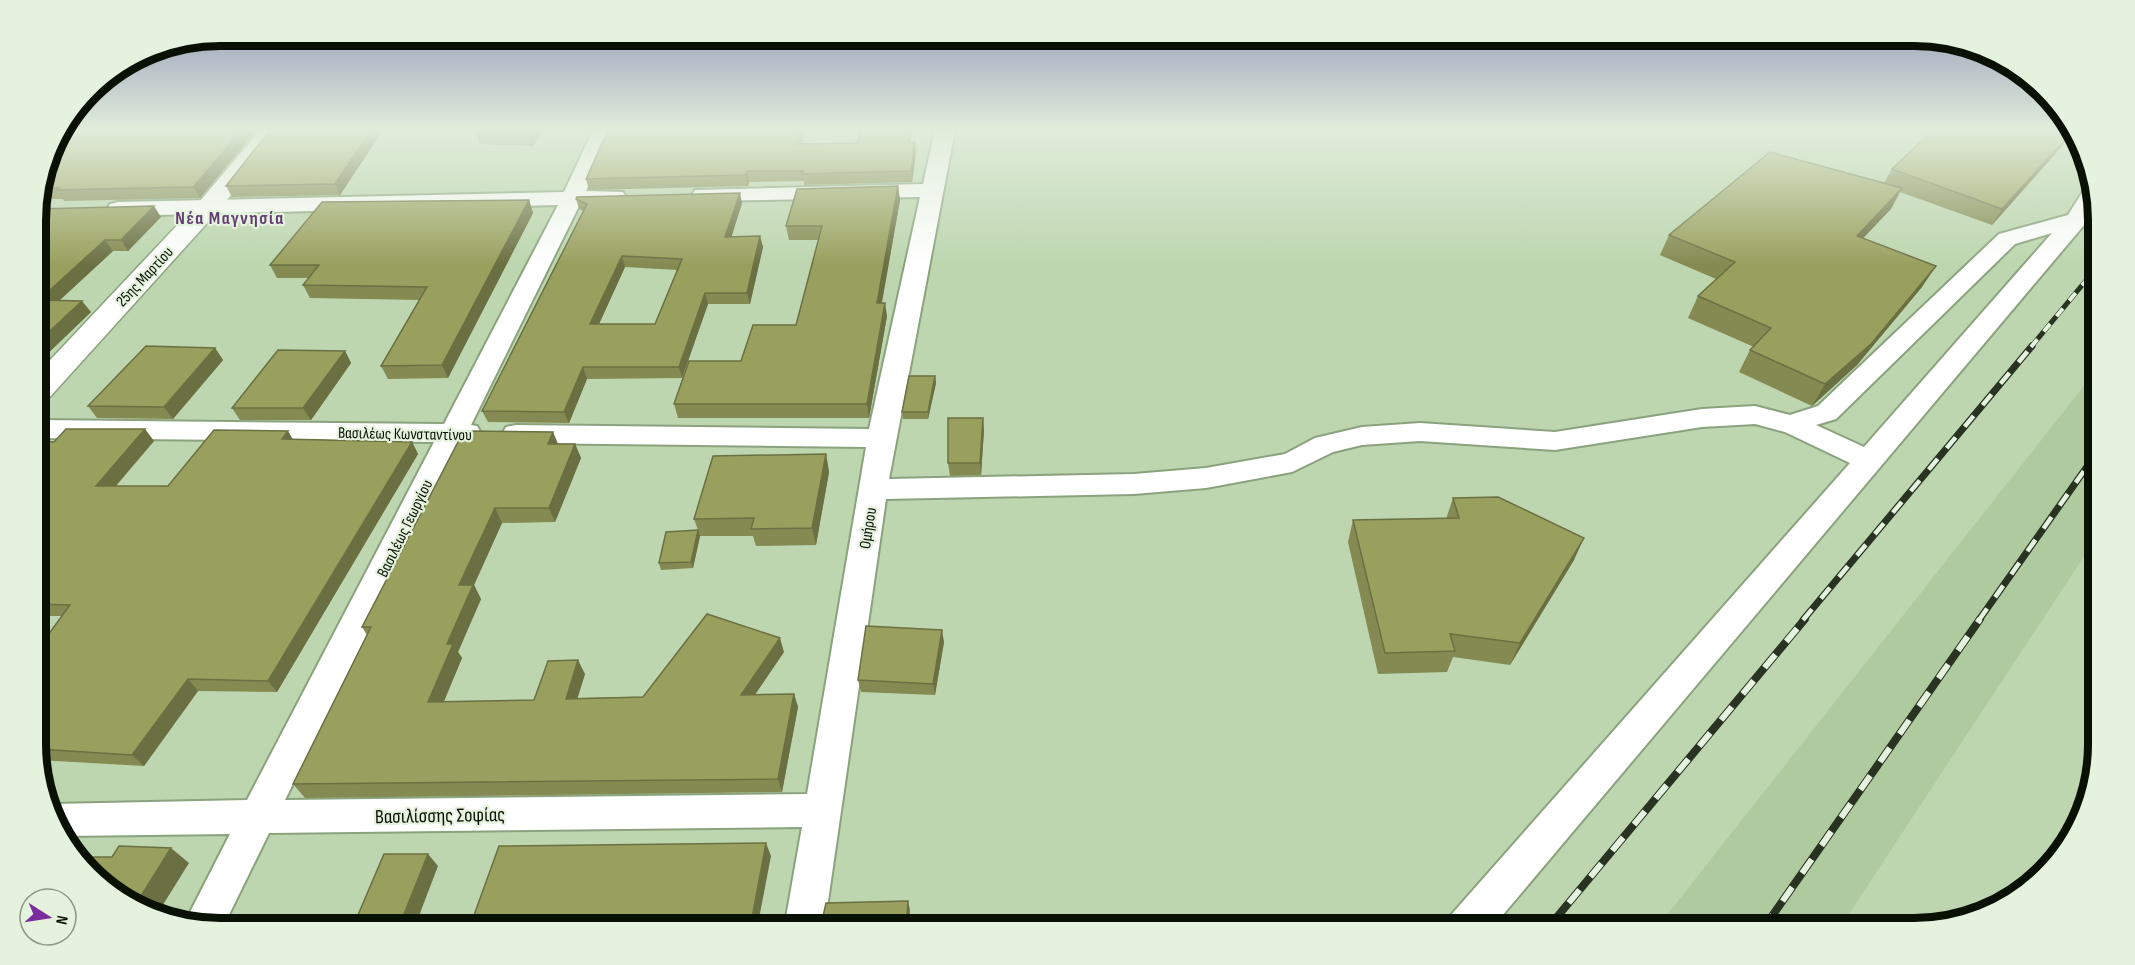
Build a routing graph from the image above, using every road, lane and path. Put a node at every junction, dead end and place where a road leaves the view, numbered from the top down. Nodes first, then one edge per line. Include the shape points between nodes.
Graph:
1 (235, 175) edge
2 (582, 175) edge
3 (935, 175) edge
4 (932, 190) junction
5 (680, 196) edge
6 (632, 197) edge
7 (572, 198) junction
8 (2087, 202) edge
9 (209, 206) junction
10 (94, 209) edge
11 (2076, 220) junction
12 (47, 382) edge
13 (1794, 425) junction
14 (47, 429) edge
15 (451, 433) junction
16 (881, 438) junction
17 (1870, 461) junction
18 (873, 489) junction
19 (822, 810) junction
20 (260, 817) junction
21 (64, 819) edge
22 (207, 917) edge
23 (806, 918) edge
24 (1475, 918) edge

1 - 9 street, 25ης Μαρτίου
2 - 7 street, Βασιλέως Γεωργίου
3 - 4 street, Ομήρου
4 - 5 street
4 - 16 street, Ομήρου
6 - 7 street
7 - 9 street
7 - 15 street, Βασιλέως Γεωργίου
8 - 11 street
9 - 10 street
9 - 12 street, 25ης Μαρτίου
11 - 13 street via 2007,239 1827,413
11 - 17 street
13 - 17 street
13 - 18 street via 1755,415 1702,418 1555,441 1420,432 1362,436 1324,445 1292,462 1206,478 1134,484
14 - 15 street, Βασιλέως Κωνσταντίνου
15 - 16 street, Βασιλέως Κωνσταντίνου
15 - 20 street, Βασιλέως Γεωργίου
16 - 18 street, Ομήρου
17 - 24 street
18 - 19 street, Ομήρου
19 - 20 street, Βασιλίσσης Σοφίας
19 - 23 street, Ομήρου
20 - 21 street, Βασιλίσσης Σοφίας
20 - 22 street, Βασιλέως Γεωργίου

